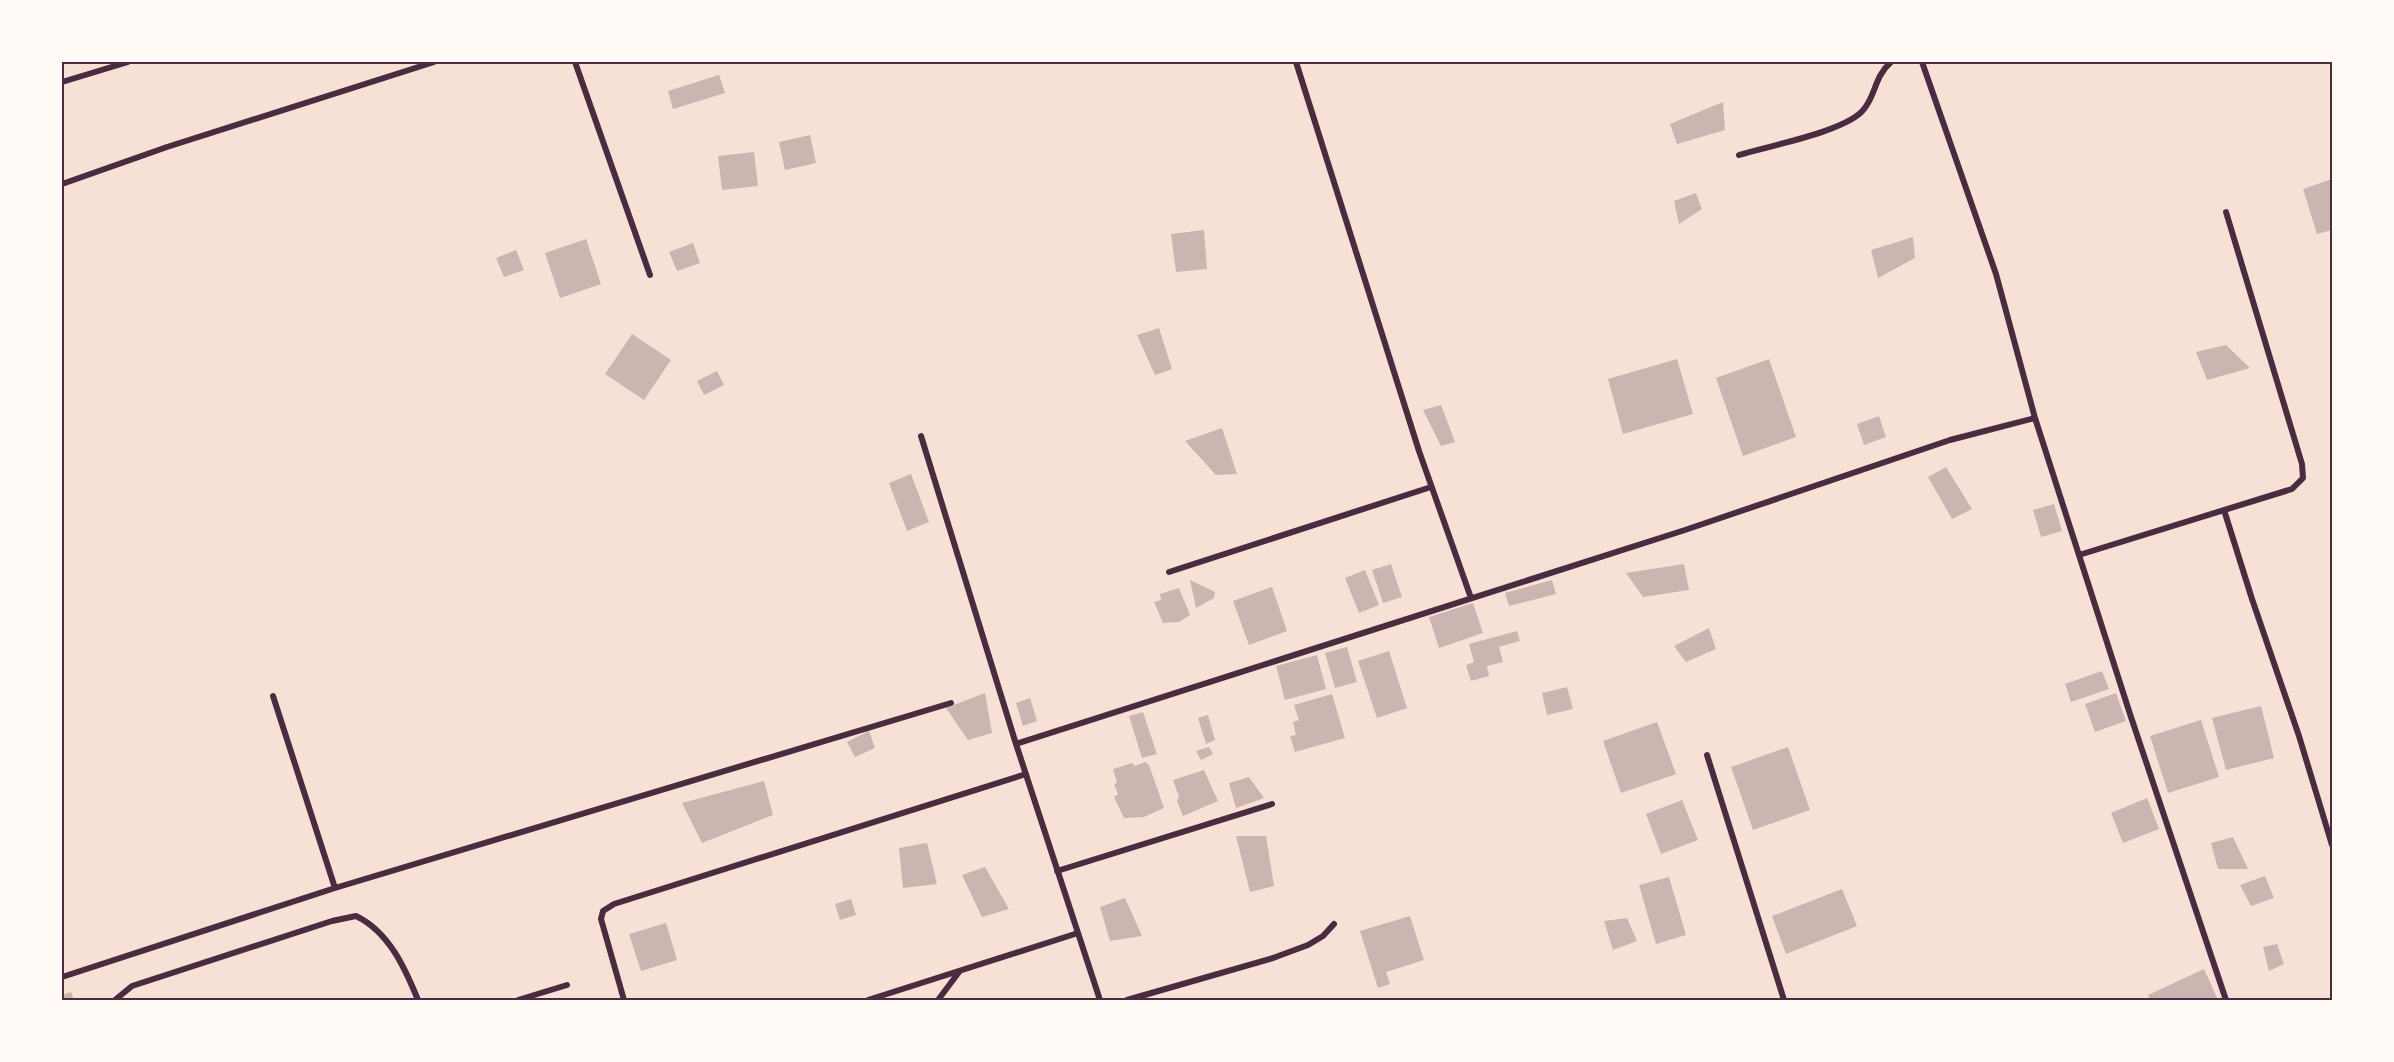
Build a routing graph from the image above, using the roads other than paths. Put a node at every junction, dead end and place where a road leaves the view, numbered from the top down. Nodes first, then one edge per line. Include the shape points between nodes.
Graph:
1 (128, 62) edge
2 (434, 62) edge
3 (575, 62) edge
4 (1296, 62) edge
5 (1891, 62) edge
6 (1922, 62) edge
7 (62, 82) edge
8 (1739, 154) dead end
9 (62, 184) edge
10 (2226, 212) dead end
11 (650, 275) dead end
12 (2035, 418) junction
13 (921, 436) dead end
14 (1431, 487) junction
15 (2224, 510) junction
16 (2079, 555) junction
17 (1169, 572) dead end
18 (1471, 598) junction
19 (273, 696) dead end
20 (951, 703) dead end
21 (1016, 744) junction
22 (1707, 755) dead end
23 (1026, 774) junction
24 (1272, 804) dead end
25 (2332, 845) edge
26 (1057, 871) junction
27 (335, 888) junction
28 (1334, 924) dead end
29 (1078, 933) junction
30 (960, 971) junction
31 (62, 977) edge
32 (567, 985) dead end
33 (115, 1000) edge
34 (418, 1000) edge
35 (518, 1000) edge
36 (624, 1000) edge
37 (870, 1000) edge
38 (938, 1000) edge
39 (1100, 1000) edge
40 (1128, 1000) edge
41 (1784, 1000) edge
42 (2226, 1000) edge

1 - 7 street
2 - 9 street
3 - 11 street
4 - 14 street
5 - 8 street via 1875,83 1865,109 1844,125
6 - 12 street via 1996,274
10 - 15 street via 2303,478 2292,489
12 - 16 street
12 - 18 street via 1950,440
13 - 21 street
14 - 17 street
14 - 18 street
15 - 16 street
15 - 25 street
16 - 42 street
18 - 21 street
19 - 27 street
20 - 27 street
21 - 23 street
22 - 41 street
23 - 26 street
23 - 36 street via 614,904 603,911 601,919
24 - 26 street
26 - 29 street
27 - 31 street
28 - 40 street via 1308,945
29 - 30 street
29 - 39 street
30 - 37 street
30 - 38 street
32 - 35 street
33 - 34 street via 132,986 356,916 387,940

